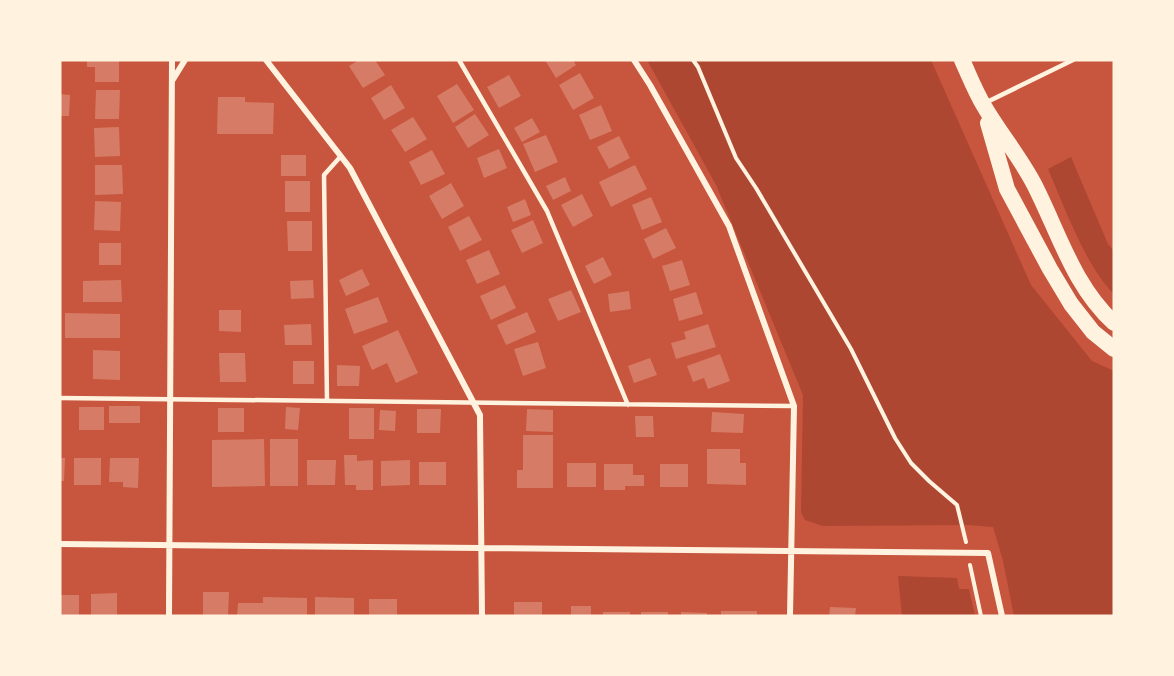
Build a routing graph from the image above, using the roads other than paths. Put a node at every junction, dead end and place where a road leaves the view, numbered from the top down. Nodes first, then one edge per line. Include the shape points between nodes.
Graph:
1 (172, 60) edge
2 (185, 60) edge
3 (266, 60) edge
4 (459, 60) edge
5 (634, 60) edge
6 (962, 60) edge
7 (1073, 60) edge
8 (172, 82) junction
9 (983, 105) junction
10 (341, 156) junction
11 (1114, 323) edge
12 (1114, 349) edge
13 (60, 398) edge
14 (170, 400) junction
15 (327, 401) junction
16 (472, 403) junction
17 (628, 405) junction
18 (794, 406) junction
19 (60, 544) edge
20 (170, 545) junction
21 (482, 547) junction
22 (791, 552) junction
23 (169, 616) edge
24 (482, 616) edge
25 (790, 616) edge
26 (1002, 616) edge

1 - 8 street
2 - 8 street
3 - 10 street
4 - 17 lane via 547,211
5 - 18 street via 729,226
6 - 9 highway
7 - 9 lane
8 - 14 street
9 - 11 highway via 1033,182 1083,287
9 - 12 highway via 1007,189 1071,304 1093,333
10 - 15 lane via 324,175
10 - 16 street
13 - 14 lane
14 - 15 lane
14 - 20 street
15 - 16 lane
16 - 17 lane
16 - 21 street via 480,414
17 - 18 lane
18 - 22 street
19 - 20 street
20 - 21 street
20 - 23 street
21 - 22 street
21 - 24 street
22 - 25 street
22 - 26 street via 988,553

